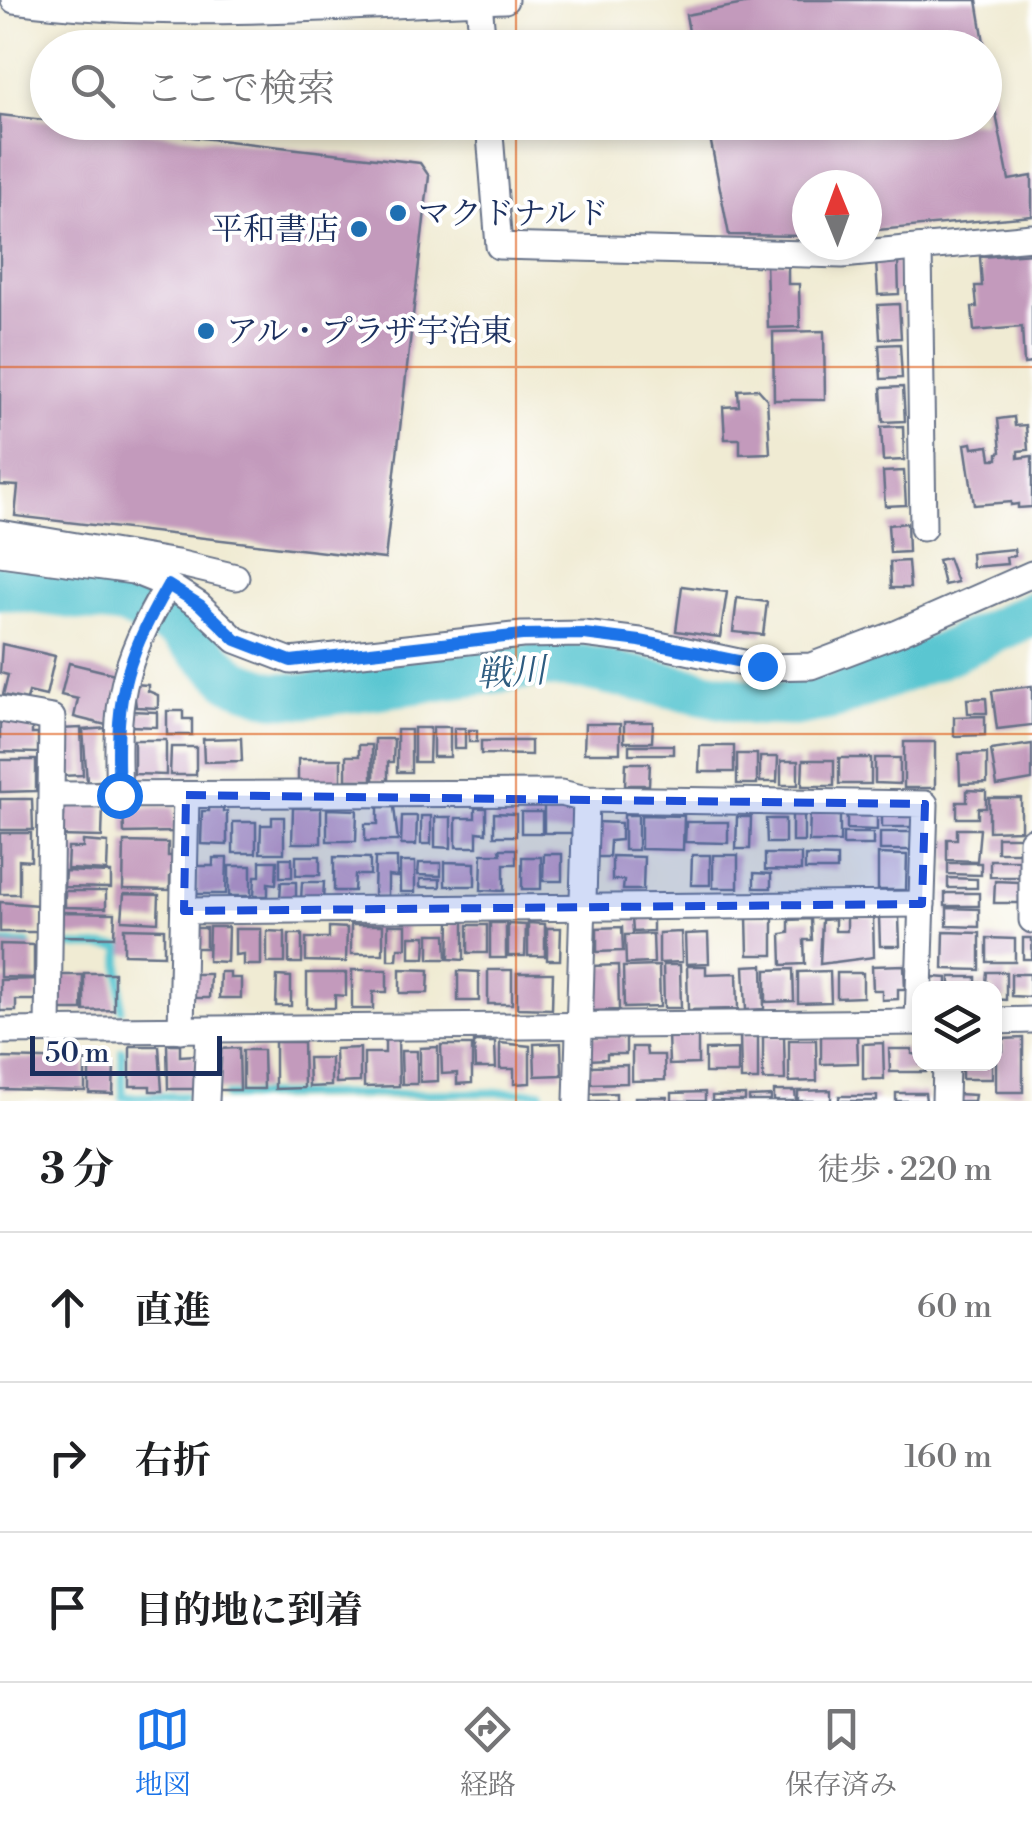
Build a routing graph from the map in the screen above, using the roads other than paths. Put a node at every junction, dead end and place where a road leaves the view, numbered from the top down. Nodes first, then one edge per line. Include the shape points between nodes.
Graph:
1 (14, 0) edge
2 (505, 0) edge
3 (479, 1) edge
4 (481, 30) edge
5 (490, 140) edge
6 (1032, 238) edge
7 (920, 248) junction
8 (922, 528) dead end
9 (0, 534) edge
10 (0, 552) edge
11 (1032, 574) edge
12 (236, 577) dead end
13 (165, 590) junction
14 (0, 709) edge
15 (52, 795) junction
16 (119, 795) junction
17 (186, 795) junction
18 (586, 799) junction
19 (1032, 841) edge
20 (922, 904) junction
21 (582, 907) junction
22 (184, 911) junction
23 (1032, 920) edge
24 (920, 981) edge
25 (1032, 1020) edge
26 (1002, 1021) edge
27 (912, 1022) edge
28 (580, 1026) junction
29 (48, 1030) junction
30 (181, 1030) junction
31 (208, 1030) junction
32 (0, 1031) edge
33 (946, 1071) edge
34 (206, 1101) edge
35 (577, 1101) edge
36 (945, 1101) edge

1 - 3 street via 172,9
2 - 3 street
3 - 4 street
5 - 7 street via 499,246 842,255
6 - 7 street
7 - 8 street
9 - 12 street
10 - 13 street via 133,570
11 - 13 street via 811,666 762,666 584,634 291,661 236,640 200,605
13 - 16 street via 123,680
14 - 15 street via 52,718
15 - 16 street
15 - 29 street
16 - 17 street
17 - 18 street via 561,793
17 - 22 street
18 - 20 street via 925,804
18 - 21 street
19 - 23 street
20 - 21 street
20 - 24 street
21 - 22 street
21 - 28 street
22 - 30 street
25 - 26 street
27 - 28 street
28 - 31 street
28 - 35 street
29 - 30 street
29 - 32 street
30 - 31 street
31 - 34 street
33 - 36 street

